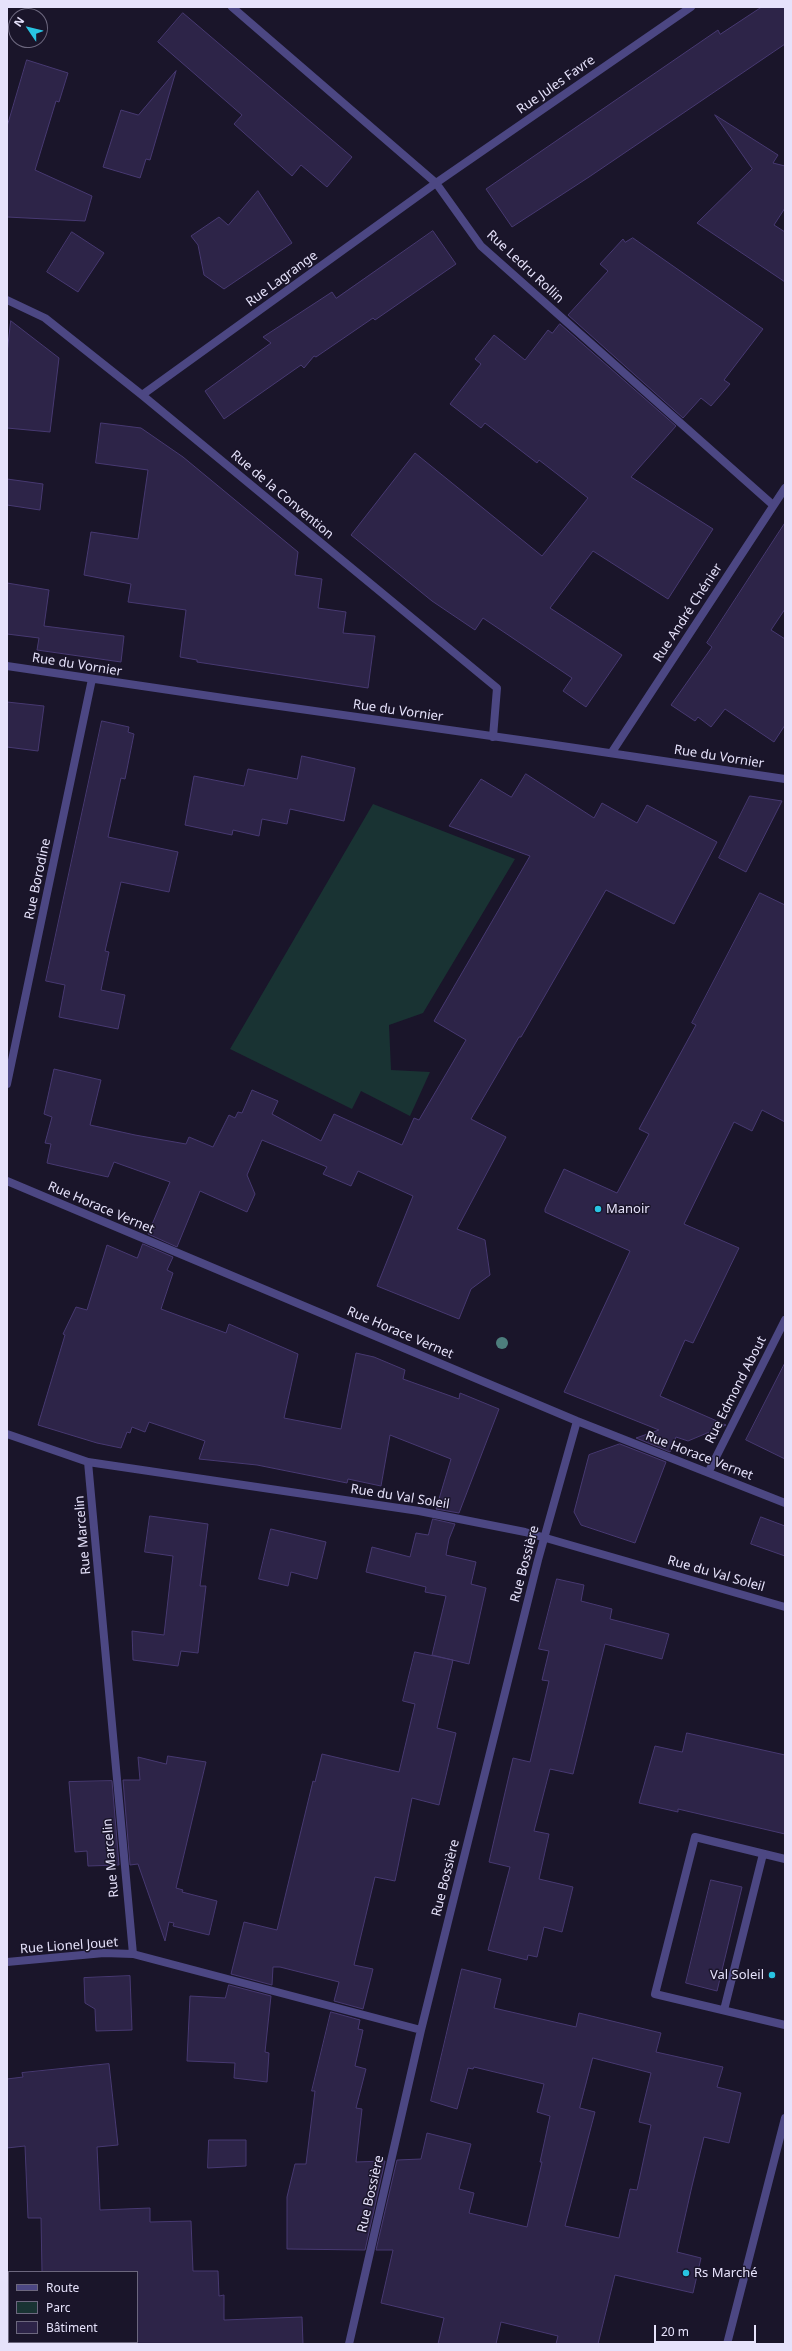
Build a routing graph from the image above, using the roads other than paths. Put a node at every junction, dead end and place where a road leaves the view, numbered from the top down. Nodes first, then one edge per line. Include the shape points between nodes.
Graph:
1 (232, 7) edge
2 (690, 7) edge
3 (436, 182) junction
4 (7, 300) edge
5 (142, 395) junction
6 (785, 488) edge
7 (773, 505) junction
8 (7, 666) edge
9 (92, 679) junction
10 (493, 737) junction
11 (612, 752) junction
12 (785, 779) edge
13 (7, 1084) edge
14 (7, 1181) edge
15 (785, 1320) edge
16 (577, 1421) junction
17 (7, 1434) edge
18 (88, 1462) junction
19 (709, 1472) junction
20 (785, 1503) edge
21 (545, 1537) junction
22 (785, 1607) edge
23 (763, 1854) junction
24 (785, 1859) edge
25 (133, 1954) junction
26 (7, 1962) edge
27 (724, 2010) junction
28 (785, 2025) edge
29 (421, 2030) junction
30 (785, 2118) edge
31 (349, 2344) edge
32 (727, 2344) edge

1 - 3 street, Rue Ledru Rollin
2 - 3 street, Rue Jules Favre
3 - 5 street, Rue Lagrange
3 - 7 street, Rue Ledru Rollin via 481,246
4 - 5 street, Rue de la Convention via 45,318
5 - 10 street, Rue de la Convention via 497,688
6 - 7 street, Rue André Chénier
7 - 11 street, Rue André Chénier
8 - 9 street, Rue du Vornier
9 - 10 street, Rue du Vornier
9 - 13 street, Rue Borodine
10 - 11 street, Rue du Vornier
11 - 12 street, Rue du Vornier
14 - 16 street, Rue Horace Vernet
15 - 19 street, Rue Edmond About
16 - 19 street, Rue Horace Vernet
16 - 21 street, Rue Bossière
17 - 18 street, Rue du Val Soleil
18 - 21 street, Rue du Val Soleil via 419,1511
18 - 25 street, Rue Marcelin
19 - 20 street, Rue Horace Vernet
21 - 22 street, Rue du Val Soleil
21 - 29 street, Rue Bossière
23 - 24 street
23 - 27 street
23 - 27 street via 695,1837 655,1994
25 - 26 street, Rue Lionel Jouet via 104,1953
25 - 29 street
27 - 28 street
29 - 31 street, Rue Bossière
30 - 32 street

